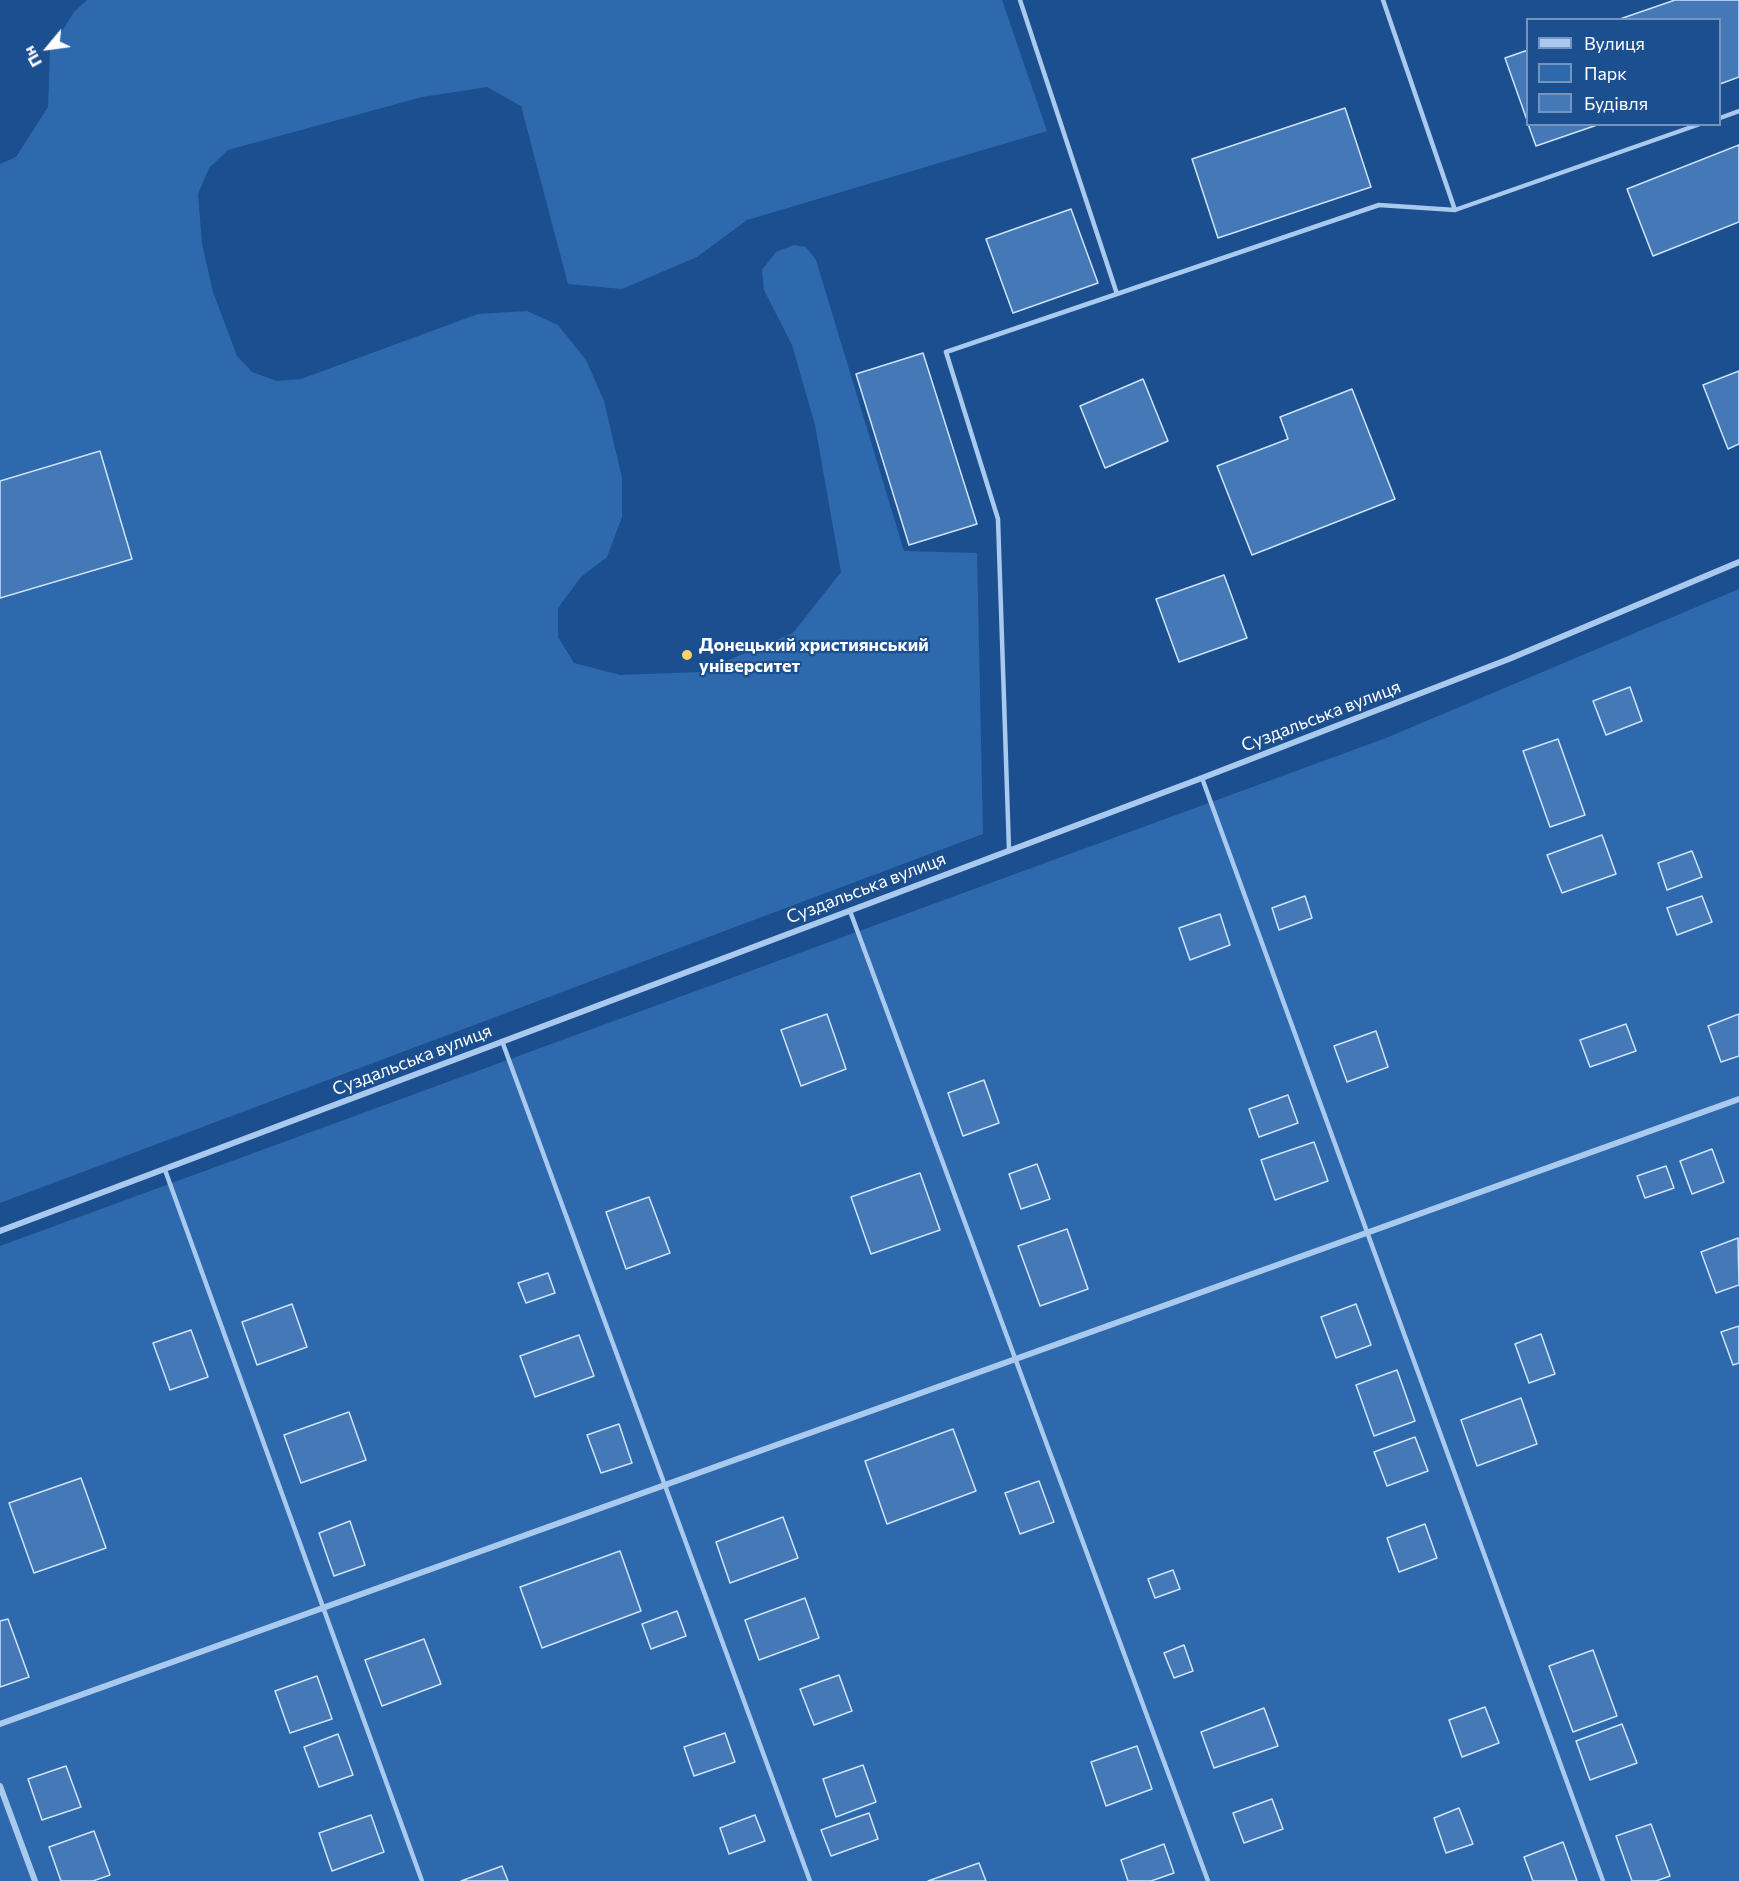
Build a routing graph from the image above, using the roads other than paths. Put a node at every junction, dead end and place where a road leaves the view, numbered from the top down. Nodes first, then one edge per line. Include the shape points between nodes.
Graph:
1 (1020, 0) edge
2 (1383, 0) edge
3 (1739, 111) edge
4 (1721, 117) edge
5 (1694, 126) edge
6 (1455, 210) junction
7 (1117, 294) junction
8 (1739, 562) edge
9 (1202, 778) junction
10 (1009, 850) junction
11 (850, 910) junction
12 (502, 1041) junction
13 (1739, 1099) edge
14 (165, 1170) junction
15 (0, 1231) edge
16 (1365, 1232) junction
17 (1015, 1358) junction
18 (665, 1484) junction
19 (324, 1607) junction
20 (0, 1724) edge
21 (0, 1786) edge
22 (35, 1881) edge
23 (422, 1881) edge
24 (810, 1881) edge
25 (1208, 1881) edge
26 (1603, 1881) edge

1 - 7 lane
2 - 6 lane
3 - 4 lane
5 - 6 lane
6 - 7 lane via 1379,205
7 - 10 lane via 946,352 998,519
8 - 9 street, Суздальська вулиця via 1509,659
9 - 10 street, Суздальська вулиця
9 - 16 lane
10 - 11 street, Суздальська вулиця
11 - 12 street, Суздальська вулиця
11 - 17 lane
12 - 14 street, Суздальська вулиця
12 - 18 lane
13 - 16 street
14 - 15 street, Суздальська вулиця
14 - 19 lane
16 - 17 street
16 - 26 lane
17 - 18 street
17 - 25 lane
18 - 19 street
18 - 24 lane
19 - 20 street
19 - 23 lane
21 - 22 street

